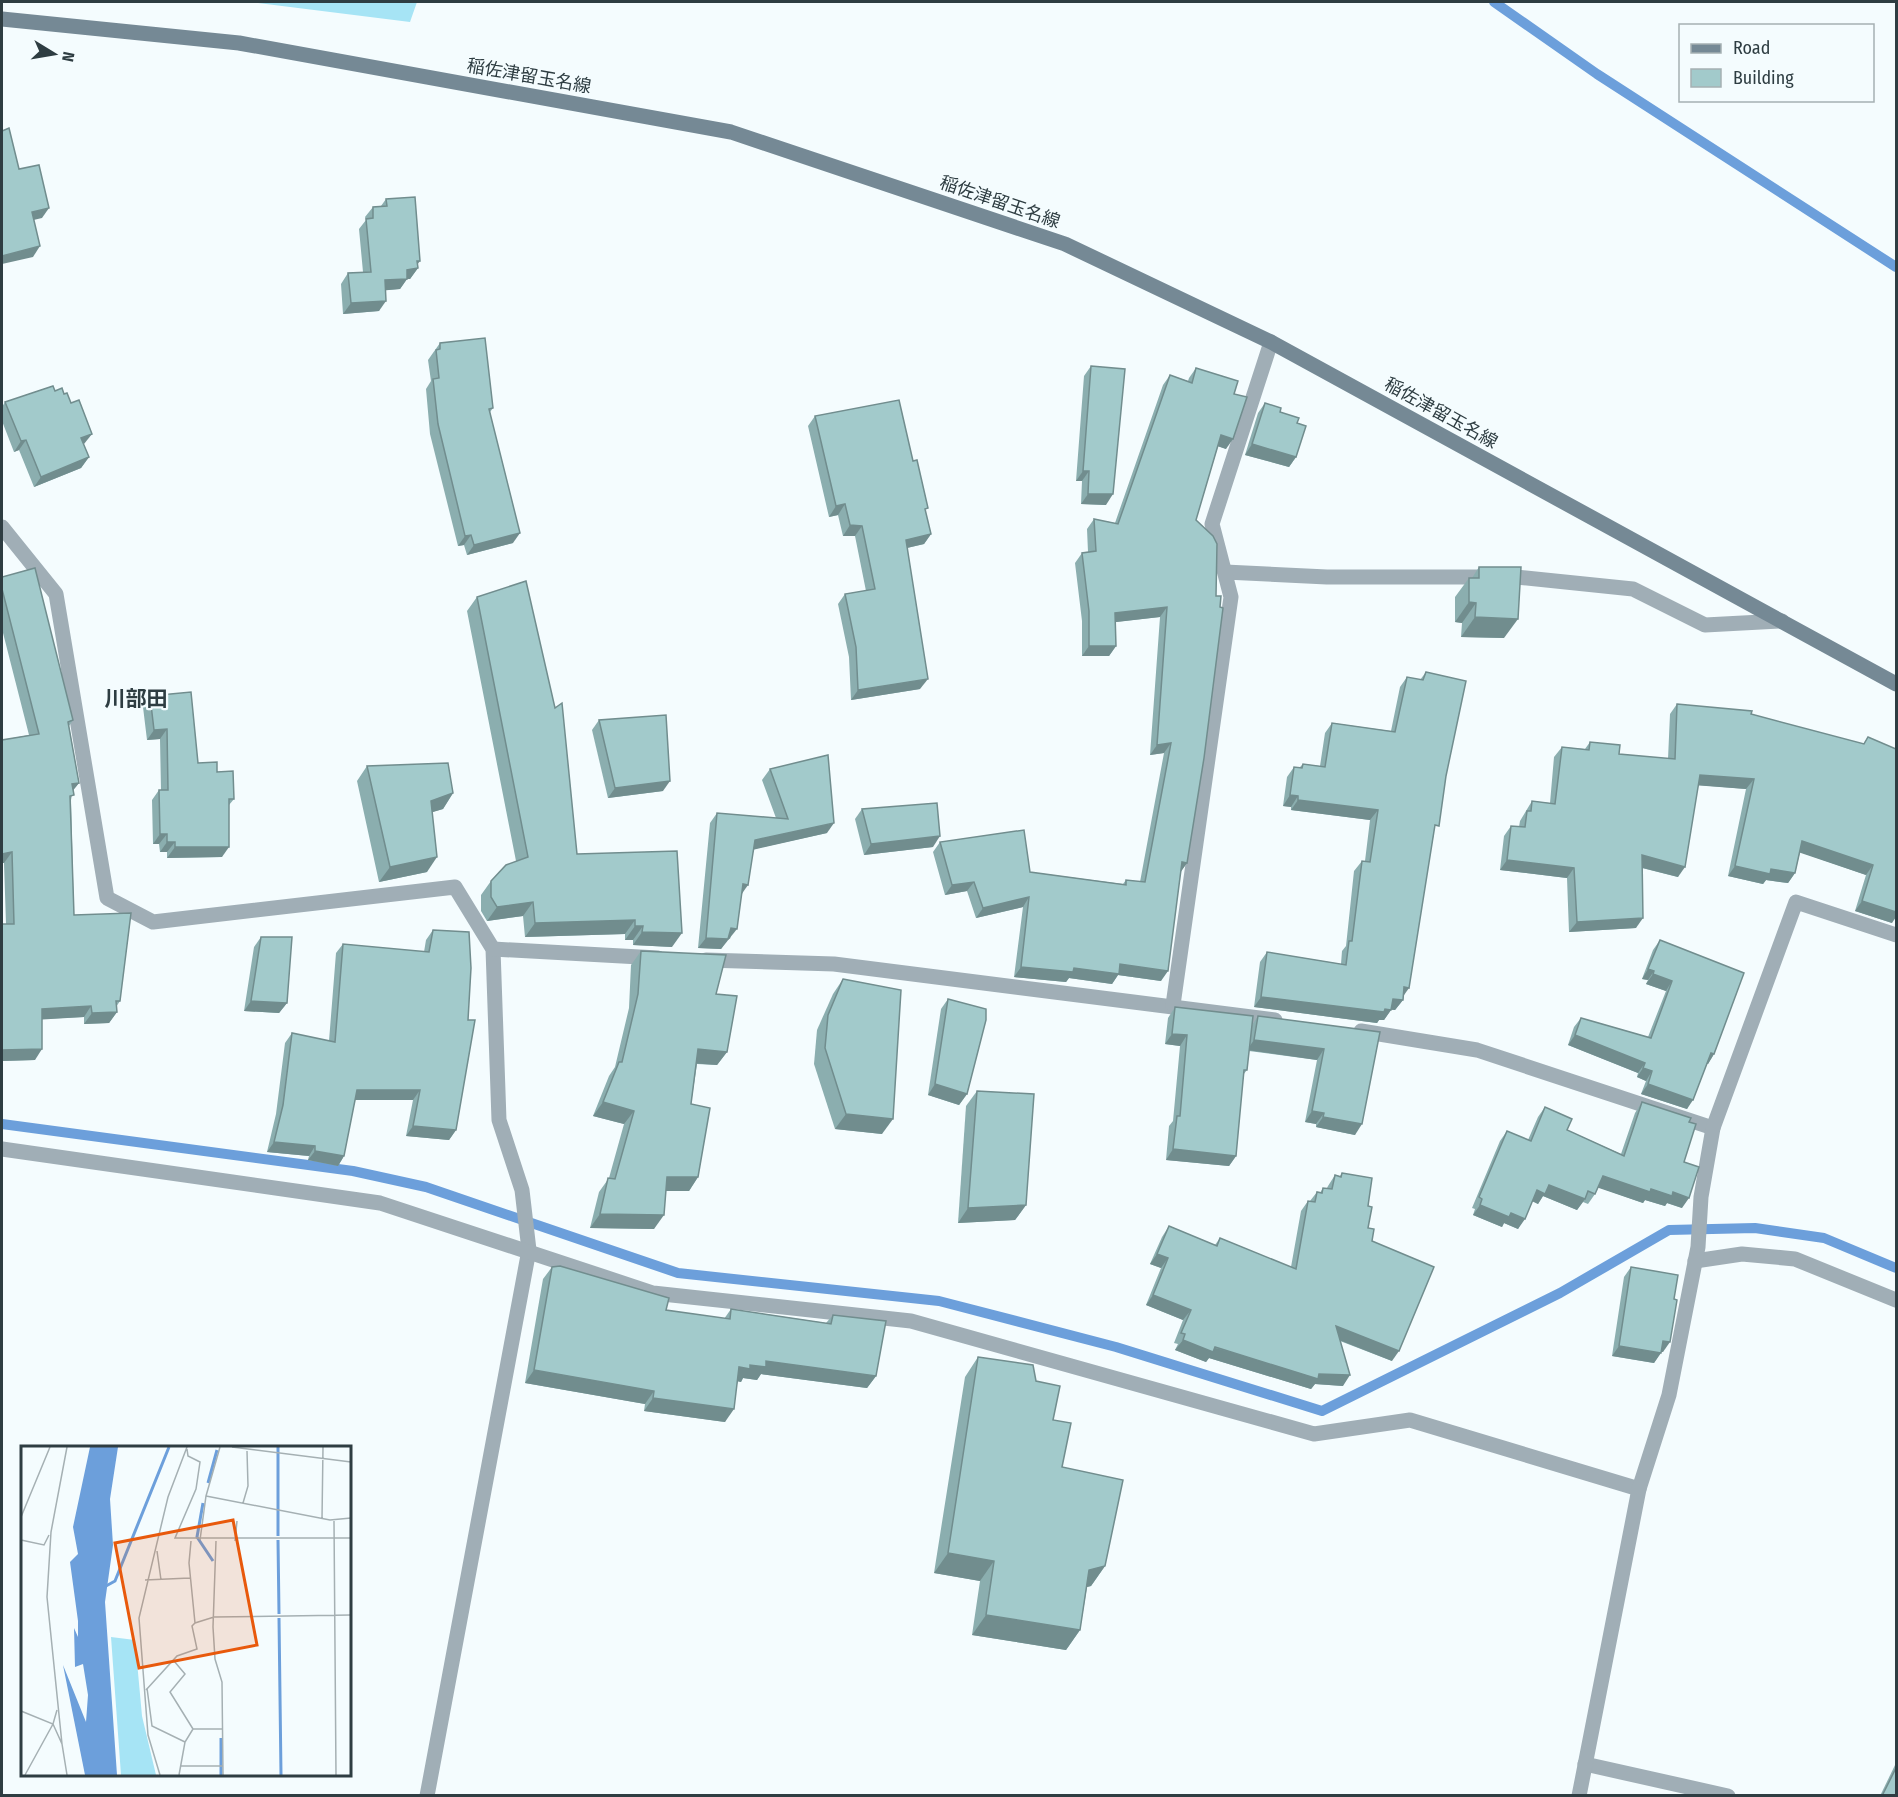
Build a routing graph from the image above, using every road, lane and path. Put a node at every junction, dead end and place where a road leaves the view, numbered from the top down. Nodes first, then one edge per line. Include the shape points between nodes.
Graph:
1 (2, 19) edge
2 (1270, 342) junction
3 (2, 528) edge
4 (1225, 572) junction
5 (1782, 621) junction
6 (1896, 684) edge
7 (1896, 935) edge
8 (493, 948) junction
9 (671, 958) edge
10 (694, 960) edge
11 (1173, 1005) junction
12 (1291, 1022) edge
13 (1350, 1029) edge
14 (1713, 1128) junction
15 (2, 1149) edge
16 (529, 1250) junction
17 (1696, 1254) junction
18 (1896, 1300) edge
19 (1638, 1489) junction
20 (1585, 1764) junction
21 (427, 1796) edge
22 (1579, 1796) edge
23 (1728, 1796) edge

1 - 2 main road, 稲佐津留玉名線 via 239,43 731,132 1065,244
2 - 4 street via 1212,524
2 - 5 main road, 稲佐津留玉名線
3 - 8 street via 56,594 107,898 153,922 455,887
4 - 5 street via 1327,577 1516,577 1633,589 1705,625
4 - 11 street via 1231,597
5 - 6 main road, 稲佐津留玉名線
7 - 14 street via 1796,902
8 - 9 street
8 - 16 street via 500,1120 522,1190
10 - 11 street via 834,964
11 - 12 street
13 - 14 street via 1477,1050
14 - 17 street
15 - 16 street via 380,1203
16 - 19 street via 653,1293 911,1321 1314,1434 1410,1420
16 - 21 street
17 - 18 street via 1795,1259
17 - 19 street via 1669,1395
19 - 20 street
20 - 22 street
20 - 23 street

